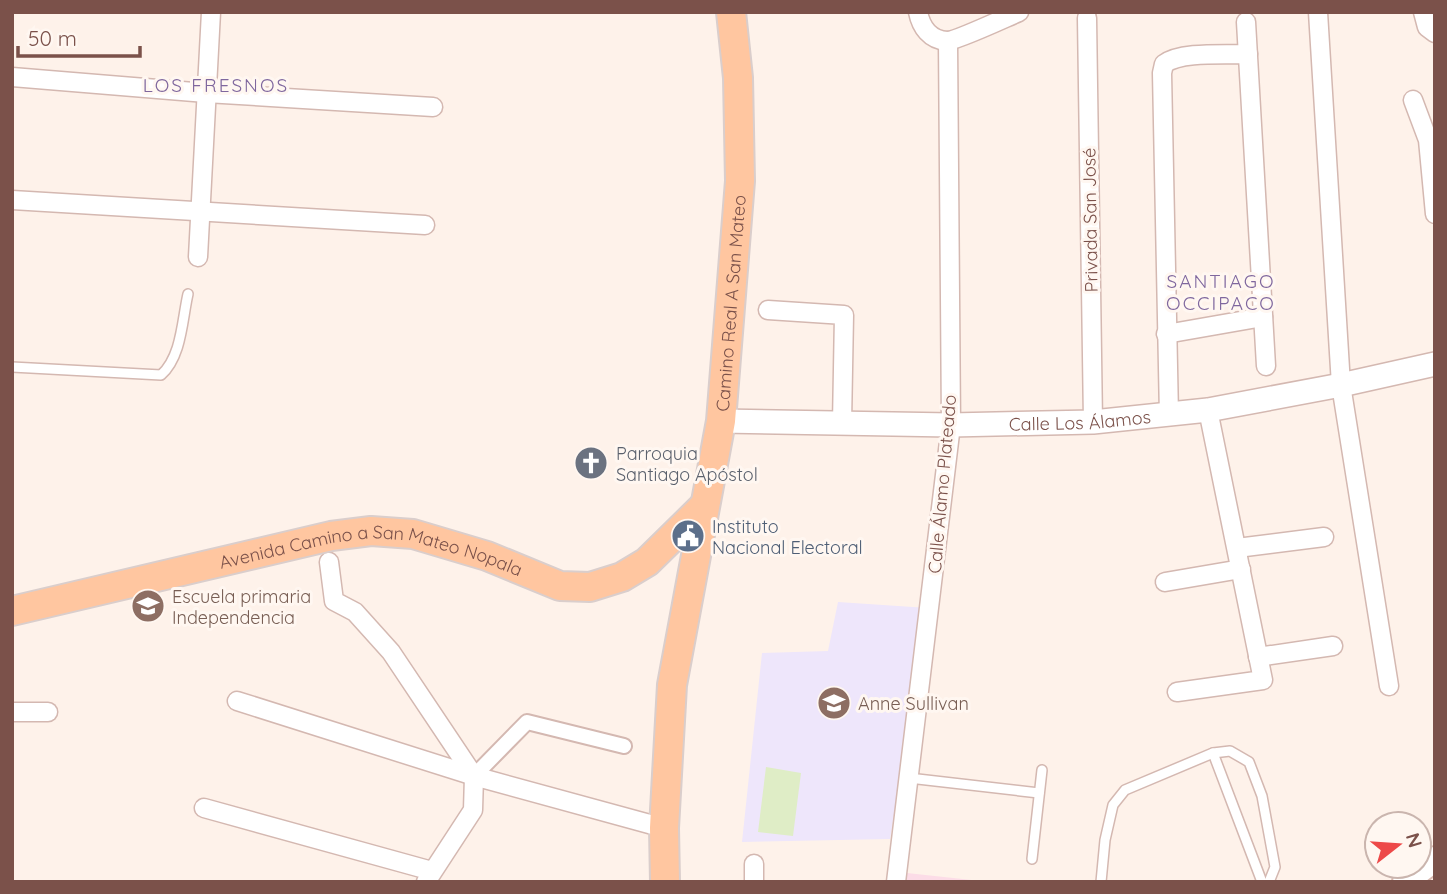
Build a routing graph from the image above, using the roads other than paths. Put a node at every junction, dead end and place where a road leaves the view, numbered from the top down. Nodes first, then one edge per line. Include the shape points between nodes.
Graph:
1 (211, 12) edge
2 (731, 12) edge
3 (918, 12) edge
4 (1019, 12) edge
5 (1318, 12) edge
6 (1423, 12) edge
7 (1087, 19) dead end
8 (1246, 22) dead end
9 (1435, 33) edge
10 (948, 41) junction
11 (1248, 54) junction
12 (12, 77) edge
13 (206, 93) junction
14 (1413, 100) dead end
15 (433, 107) dead end
16 (1431, 140) edge
17 (12, 200) edge
18 (201, 212) junction
19 (1435, 214) edge
20 (425, 225) dead end
21 (198, 257) dead end
22 (188, 294) dead end
23 (768, 310) dead end
24 (1263, 317) junction
25 (1166, 334) junction
26 (1435, 364) edge
27 (1266, 366) dead end
28 (12, 367) edge
29 (1341, 385) junction
30 (1208, 410) junction
31 (1169, 416) junction
32 (721, 421) junction
33 (1093, 422) junction
34 (842, 423) junction
35 (951, 425) junction
36 (703, 507) junction
37 (1324, 537) dead end
38 (1237, 548) junction
39 (329, 562) dead end
40 (1241, 569) junction
41 (1165, 582) dead end
42 (334, 601) junction
43 (316, 606) dead end
44 (12, 611) edge
45 (1332, 646) dead end
46 (1258, 657) junction
47 (1389, 686) dead end
48 (1177, 692) dead end
49 (237, 701) dead end
50 (12, 712) edge
51 (48, 712) dead end
52 (624, 746) dead end
53 (1213, 754) junction
54 (1042, 770) dead end
55 (474, 776) junction
56 (909, 778) junction
57 (1039, 793) junction
58 (204, 808) dead end
59 (664, 828) junction
60 (1032, 859) dead end
61 (1435, 859) edge
62 (429, 876) edge
63 (665, 882) edge
64 (895, 882) edge
65 (1101, 882) edge
66 (1262, 882) edge
67 (1269, 882) edge
68 (1405, 882) edge

1 - 13 street
2 - 32 main road, Camino Real A San Mateo via 740,181
3 - 10 street via 929,35
4 - 10 street
5 - 29 street
6 - 9 street via 1427,27
7 - 33 street, Privada San José
8 - 11 street
10 - 35 street, Calle Álamo Plateado
11 - 24 street
11 - 25 street via 1181,57 1164,64
12 - 13 street
13 - 15 street
13 - 18 street
14 - 16 street
16 - 19 street
17 - 18 street
18 - 20 street
18 - 21 street
22 - 28 lane via 175,355 161,374
23 - 34 street via 844,315
24 - 25 street
24 - 27 street
25 - 31 street
26 - 29 street, Calle Los Álamos
29 - 30 street, Calle Los Álamos
29 - 47 street
30 - 31 street, Calle Los Álamos
30 - 38 street
31 - 33 street, Calle Los Álamos
32 - 34 street, Calle Los Álamos
32 - 36 main road, Camino Real A San Mateo
33 - 35 street, Calle Los Álamos
34 - 35 street, Calle Los Álamos
35 - 56 street, Calle Álamo Plateado
36 - 44 main road, Avenida Camino a San Mateo Nopala via 647,562 622,577 590,587 560,586 487,556 413,534 371,531 331,536
36 - 59 main road, Camino Real A San Mateo via 672,685
37 - 38 street
38 - 40 street
39 - 42 street
40 - 41 street
40 - 46 street
42 - 43 street
42 - 55 street via 355,612 391,652
45 - 46 street
46 - 48 street via 1263,680
49 - 55 street
50 - 51 street
52 - 55 street via 527,722
53 - 65 lane via 1125,790 1113,805
53 - 66 lane
53 - 67 lane via 1230,751 1249,762 1262,796 1275,867
54 - 57 lane
55 - 59 street
55 - 62 street via 473,810
56 - 57 lane
56 - 64 street, Calle Álamo Plateado
57 - 60 lane
58 - 62 street
59 - 63 main road, Camino Real A San Mateo
61 - 68 main road

